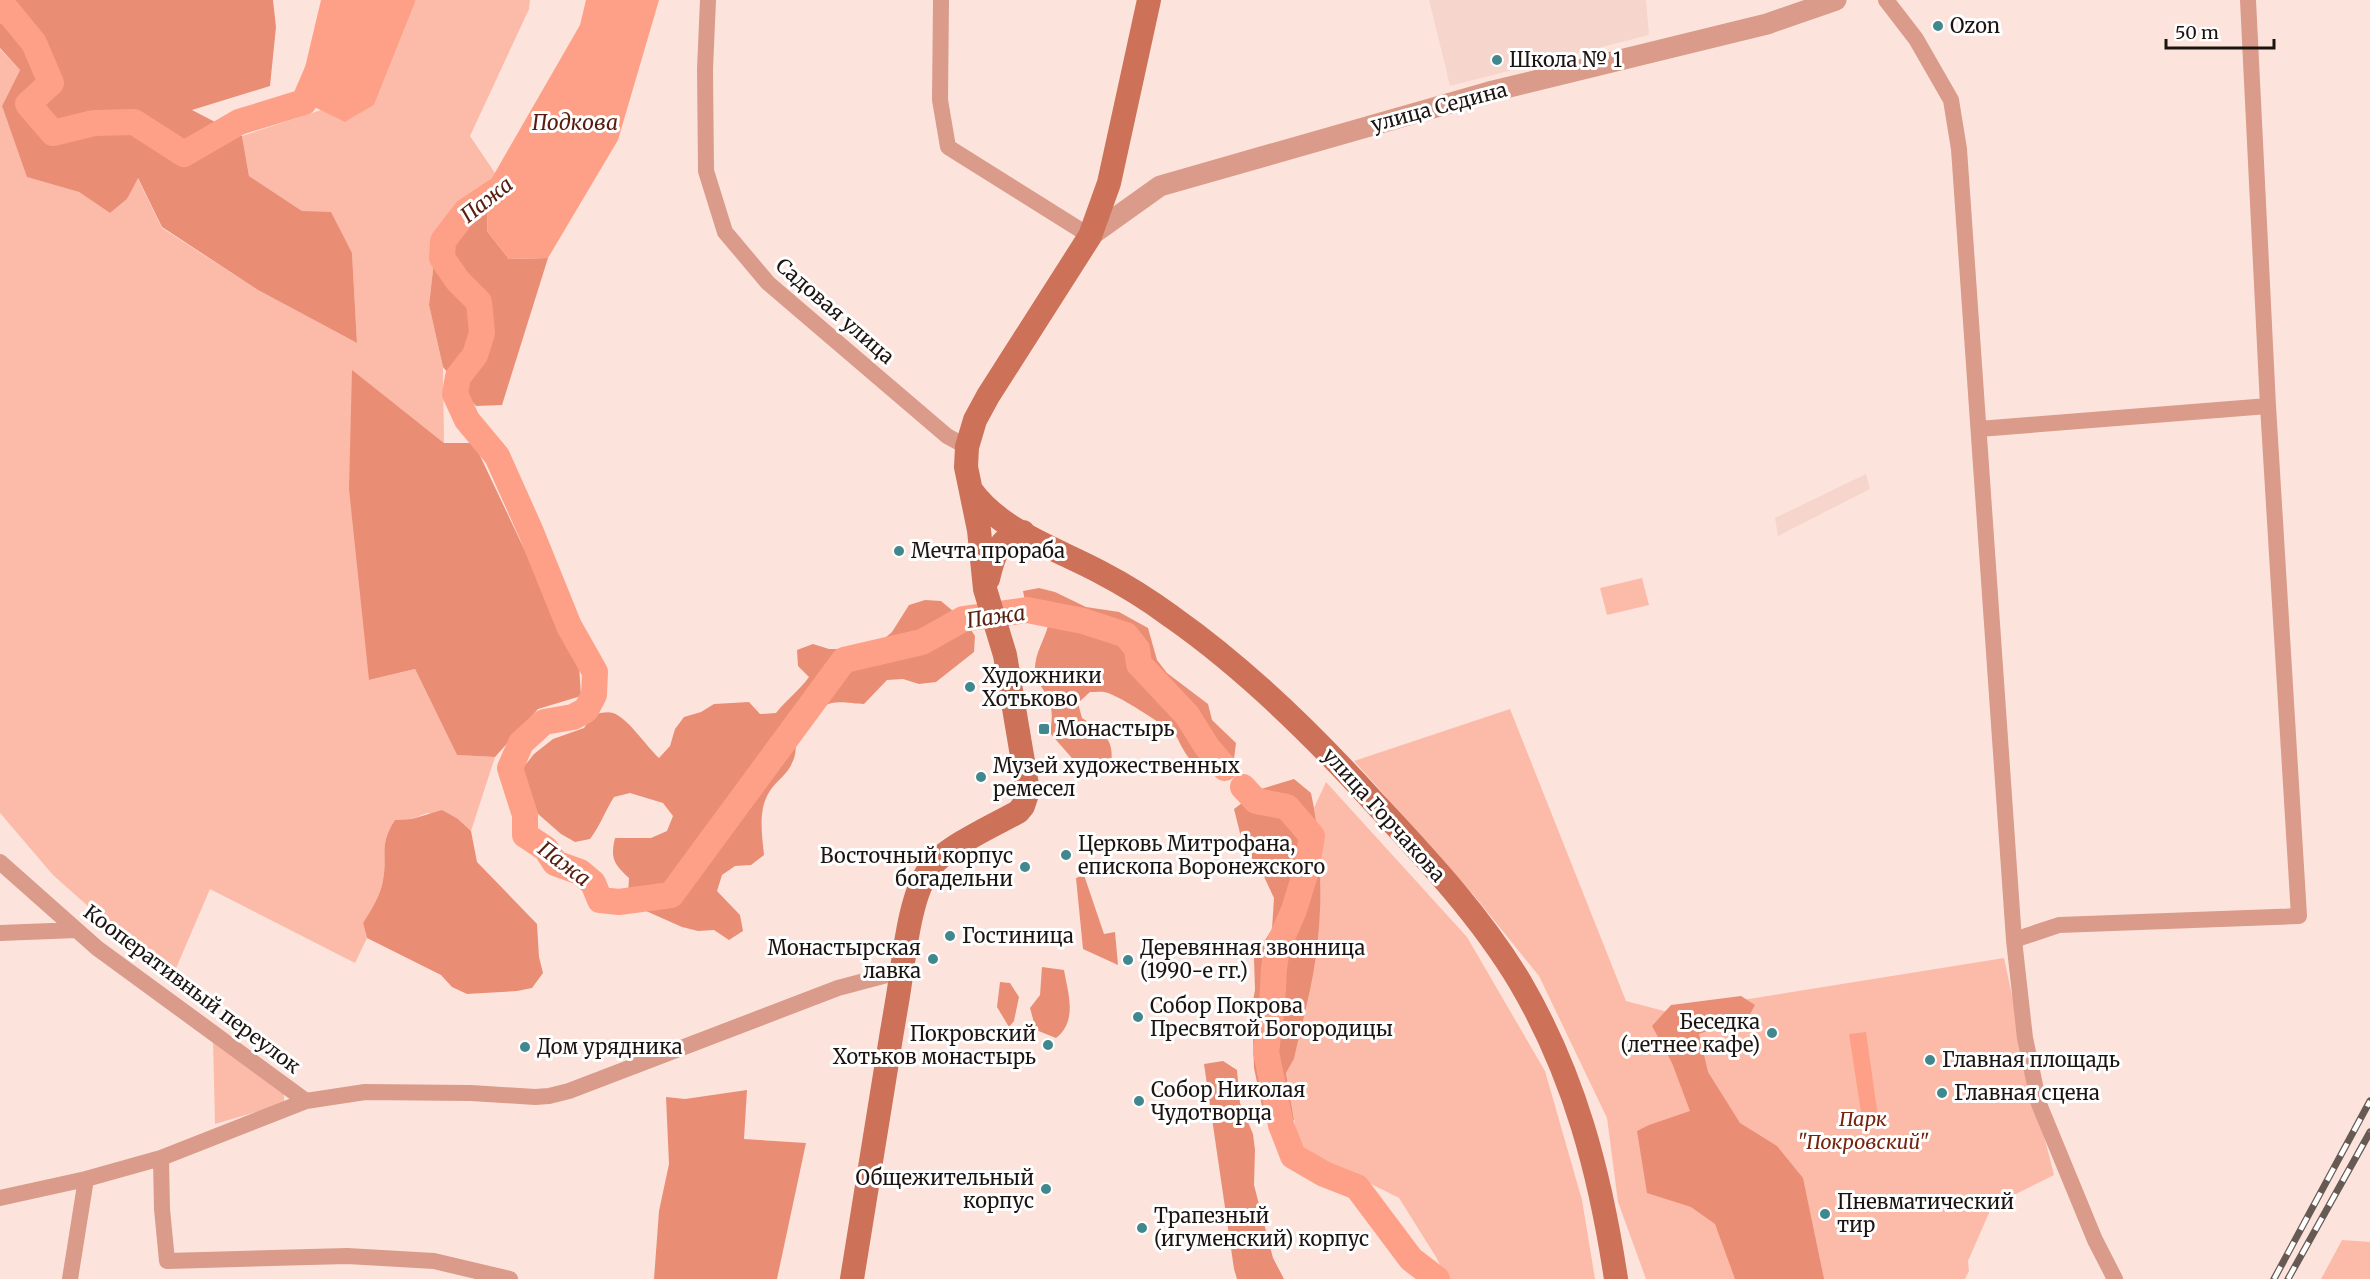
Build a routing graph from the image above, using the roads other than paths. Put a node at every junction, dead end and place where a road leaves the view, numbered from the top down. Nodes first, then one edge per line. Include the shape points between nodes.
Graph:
1 (708, 0) edge
2 (941, 0) edge
3 (1149, 0) edge
4 (1836, 0) edge
5 (1886, 0) edge
6 (2248, 0) edge
7 (1090, 236) junction
8 (2268, 406) junction
9 (1979, 429) junction
10 (967, 447) junction
11 (971, 490) junction
12 (1023, 532) junction
13 (985, 589) junction
14 (0, 861) edge
15 (77, 930) junction
16 (0, 933) edge
17 (2014, 940) junction
18 (902, 971) junction
19 (306, 1101) junction
20 (161, 1158) junction
21 (86, 1179) junction
22 (0, 1198) edge
23 (70, 1279) edge
24 (510, 1279) edge
25 (852, 1279) edge
26 (1616, 1279) edge
27 (2115, 1279) edge

1 - 10 street, Садовая улица via 706,171 725,232 768,283 947,436
2 - 7 street via 940,100 948,147
3 - 7 main road via 1108,183
4 - 7 street, улица Седина via 1767,24 1489,92 1160,186
5 - 9 street via 1916,39 1952,100
6 - 8 street
7 - 10 main road via 988,396
8 - 9 street
8 - 17 street via 2300,916 2059,925
9 - 17 street
10 - 11 main road
11 - 12 main road, улица Горчакова via 986,508
11 - 13 main road
12 - 13 main road via 1001,543
12 - 26 main road, улица Горчакова via 1138,594 1207,644 1338,764 1416,848 1492,940 1520,982 1582,1119 1597,1173
13 - 18 main road via 1004,648 1027,781 1026,799 1018,812 950,851 931,867 915,900
14 - 15 street, Кооперативный переулок
15 - 16 street
15 - 19 street, Кооперативный переулок
17 - 27 street via 2025,1038 2039,1104
18 - 19 street via 838,988 549,1096 365,1092
18 - 25 main road
19 - 20 street
20 - 21 street
20 - 24 street via 167,1261 347,1256 434,1261
21 - 22 street
21 - 23 street

